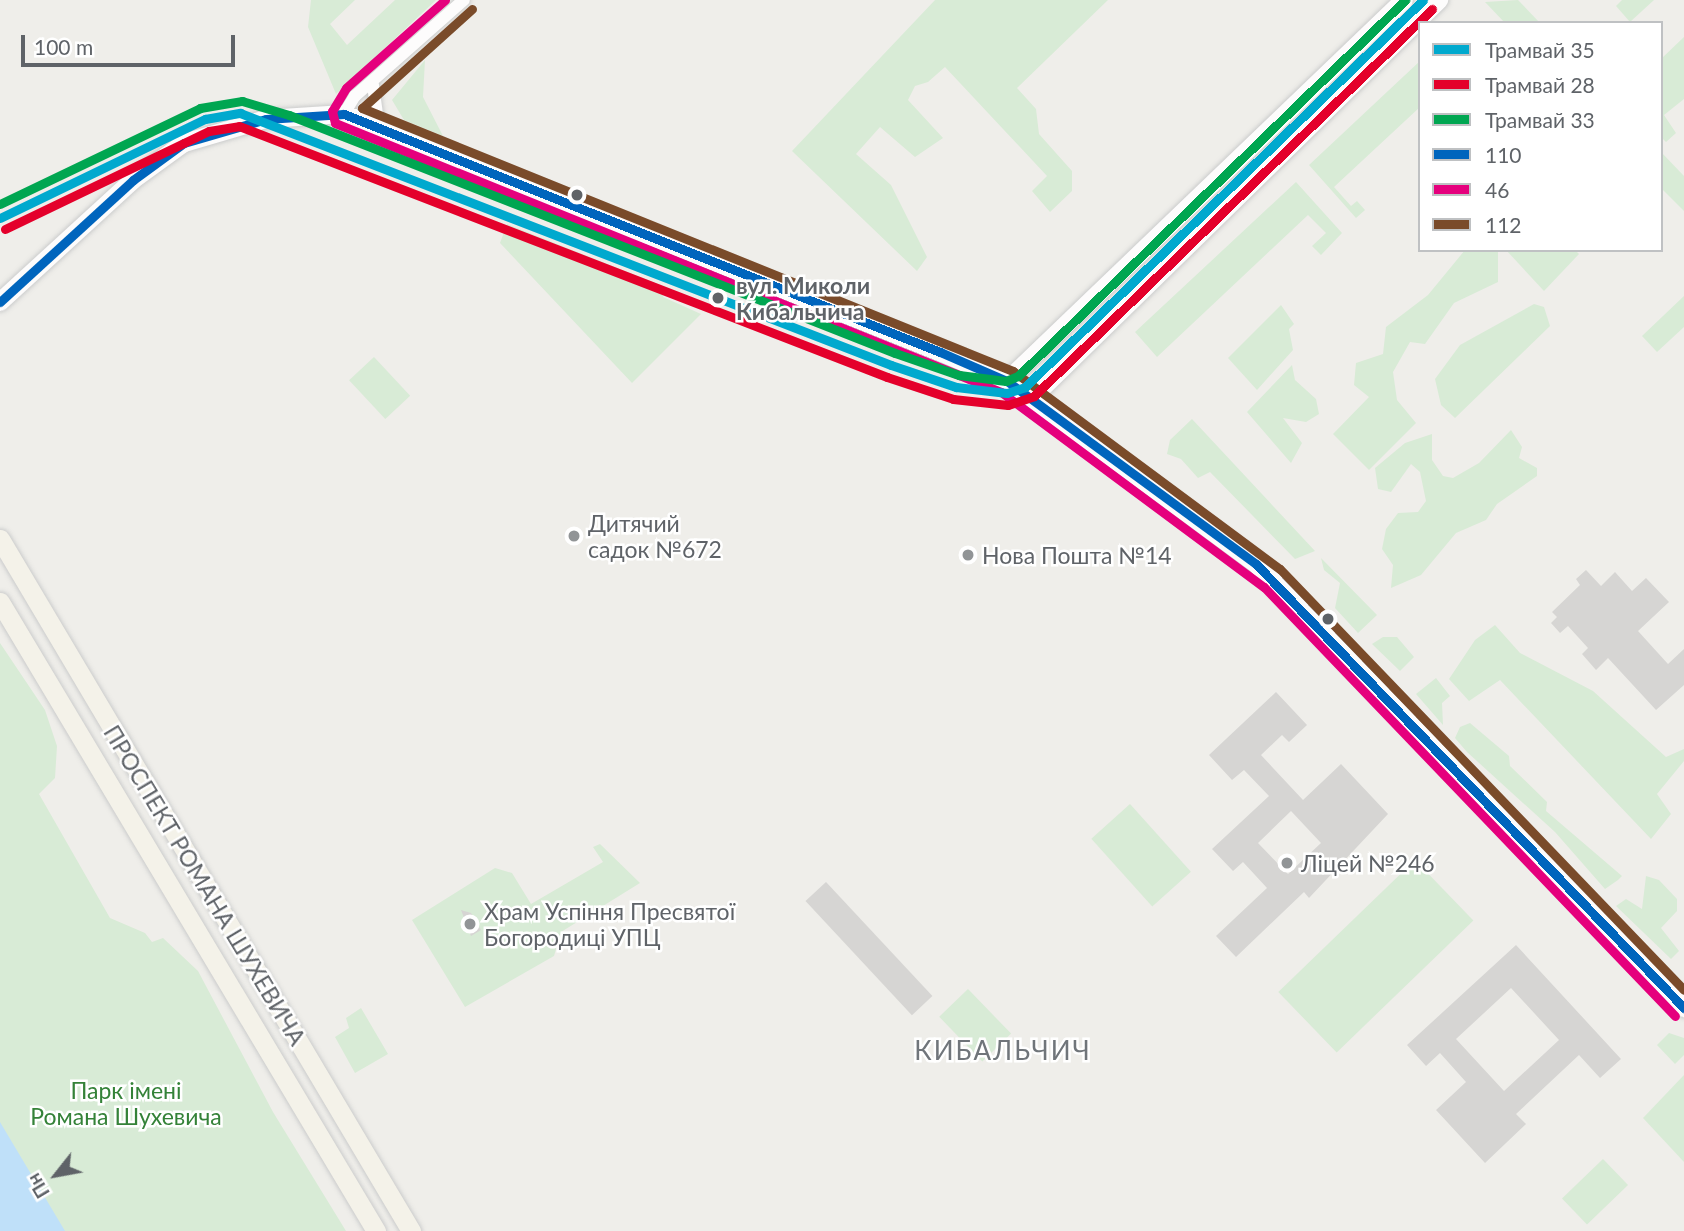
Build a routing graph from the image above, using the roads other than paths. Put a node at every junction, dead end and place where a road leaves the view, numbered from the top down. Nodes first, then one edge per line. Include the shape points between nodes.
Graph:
1 (464, 0) edge
2 (1404, 0) edge
3 (1439, 0) edge
4 (373, 85) junction
5 (355, 96) junction
6 (375, 106) junction
7 (344, 114) junction
8 (379, 129) junction
9 (0, 302) edge
10 (1007, 381) junction
11 (1031, 399) junction
12 (0, 539) edge
13 (0, 602) edge
14 (1684, 1008) edge
15 (376, 1231) edge
16 (411, 1231) edge

1 - 4 street
2 - 10 street
3 - 11 street
4 - 5 street
4 - 6 street
5 - 6 street via 363,94
5 - 7 street
6 - 8 street
7 - 8 street
7 - 9 street via 266,120 184,143 133,180
8 - 10 street
10 - 11 street
11 - 14 street via 1272,578
12 - 16 main road, ПРОСПЕКТ РОМАНА ШУХЕВИЧА
13 - 15 main road, ПРОСПЕКТ РОМАНА ШУХЕВИЧА

